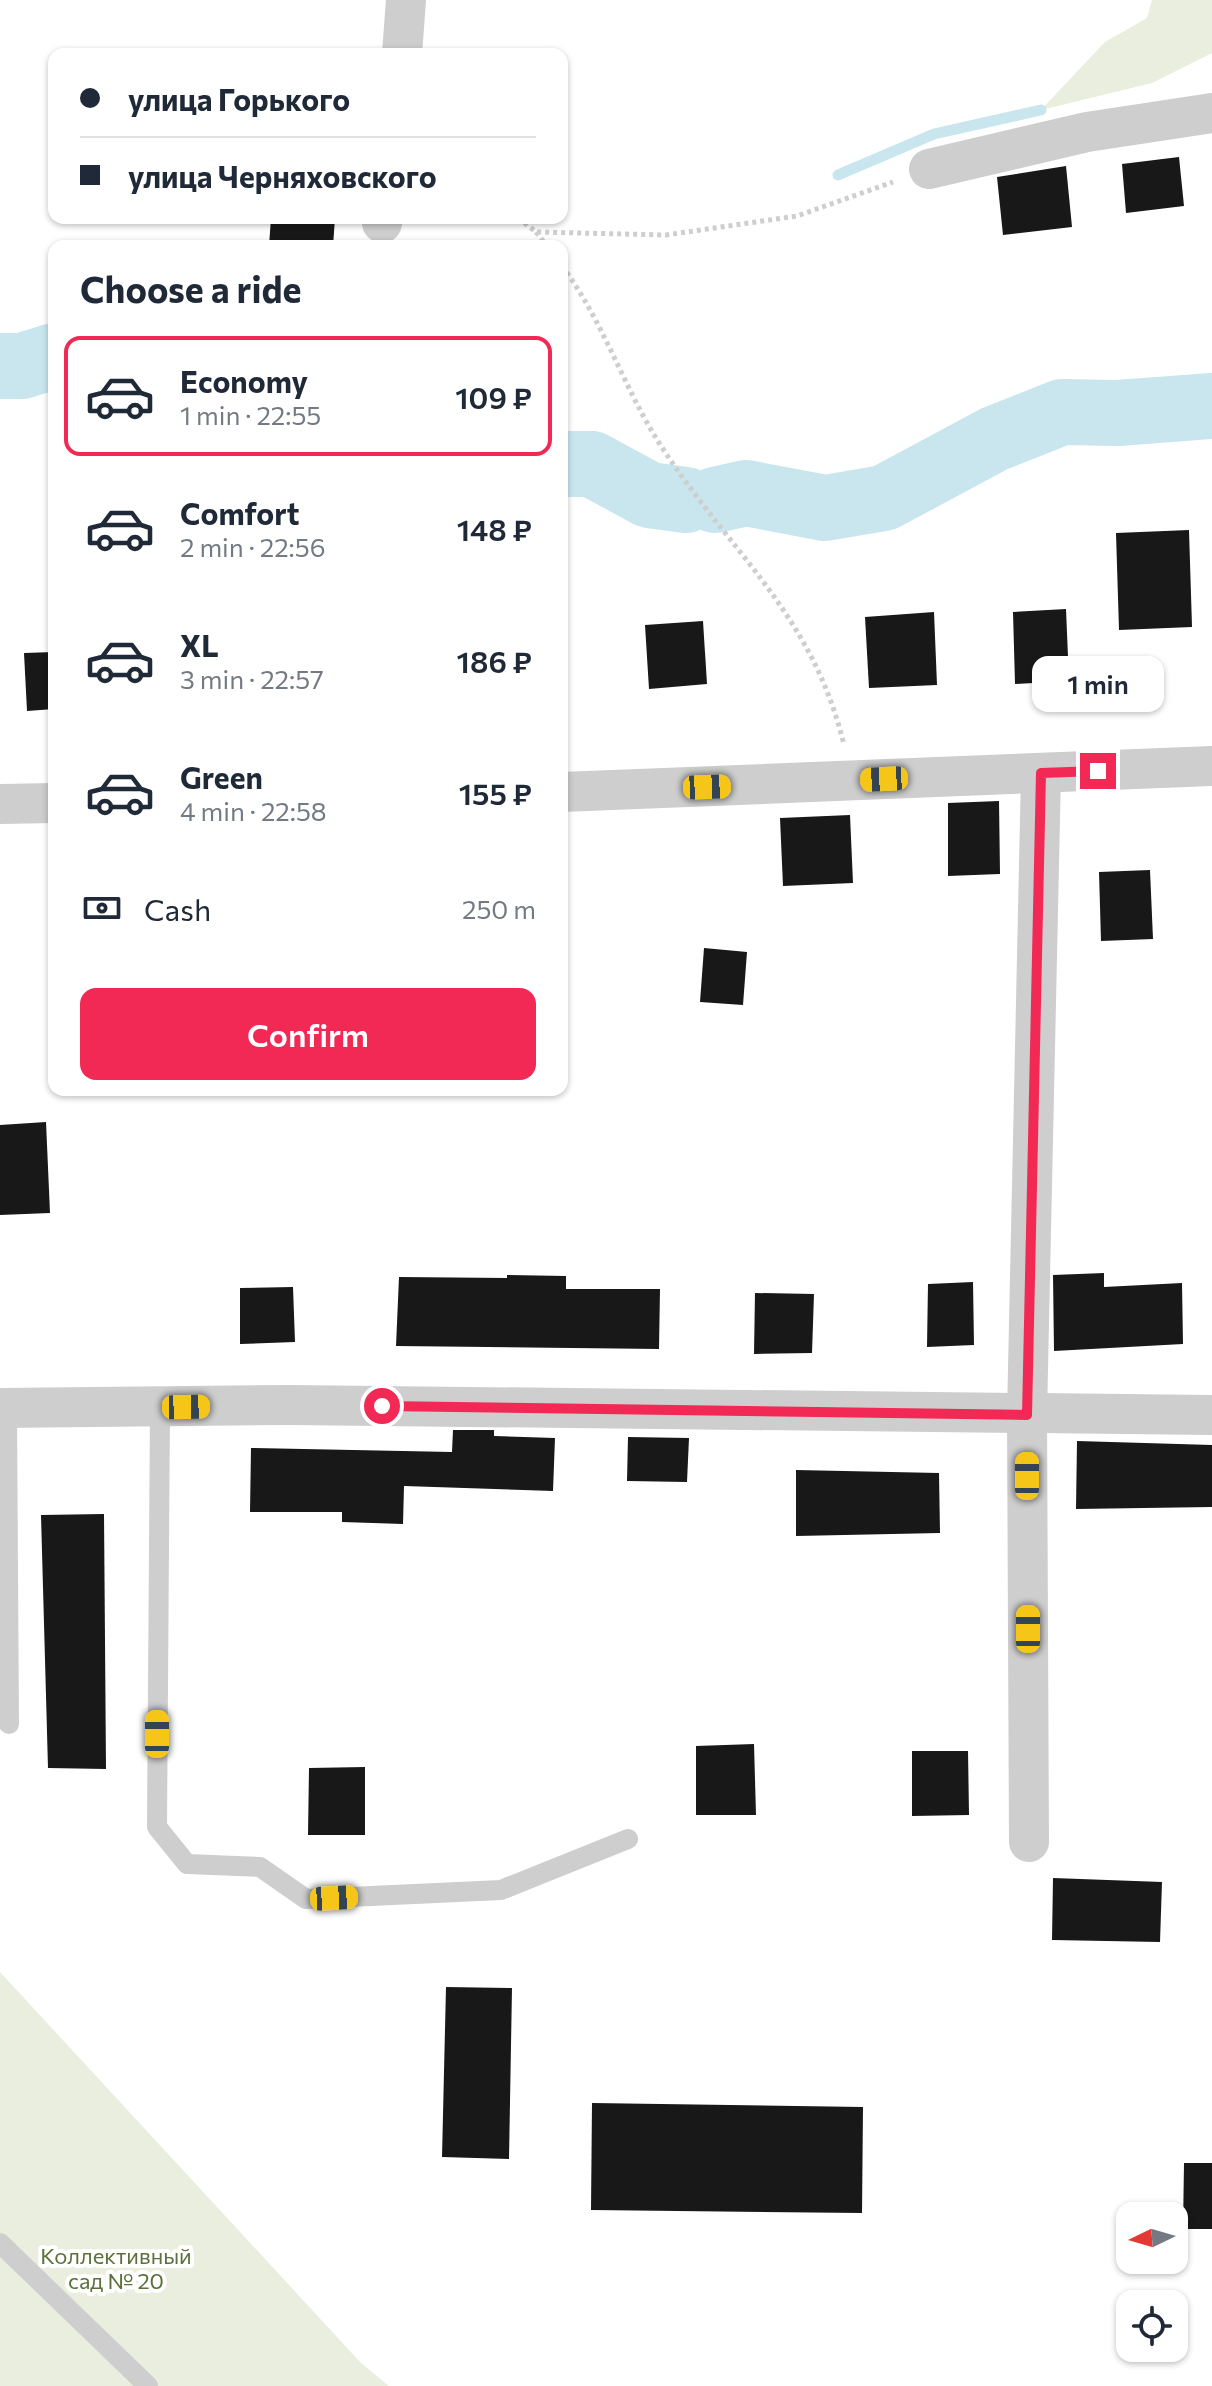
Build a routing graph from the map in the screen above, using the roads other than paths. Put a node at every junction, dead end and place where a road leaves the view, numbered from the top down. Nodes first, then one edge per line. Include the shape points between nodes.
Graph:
1 (406, 0) edge
2 (402, 48) edge
3 (1212, 113) edge
4 (929, 169) road end
5 (1212, 766) edge
6 (1041, 773) junction
7 (568, 792) edge
8 (48, 803) edge
9 (0, 804) edge
10 (160, 1408) junction
11 (3, 1410) edge
12 (1027, 1415) junction
13 (1212, 1415) edge
14 (9, 1724) dead end
15 (628, 1839) dead end
16 (1029, 1842) dead end
17 (0, 2243) edge
18 (148, 2386) edge

1 - 2 street
3 - 4 street via 1087,132
5 - 6 street
6 - 7 street
6 - 12 street
8 - 9 street
10 - 11 street
10 - 12 street via 290,1405
10 - 15 lane via 157,1827 187,1864 260,1867 306,1899 501,1890
11 - 14 lane
12 - 13 street
12 - 16 street
17 - 18 lane

